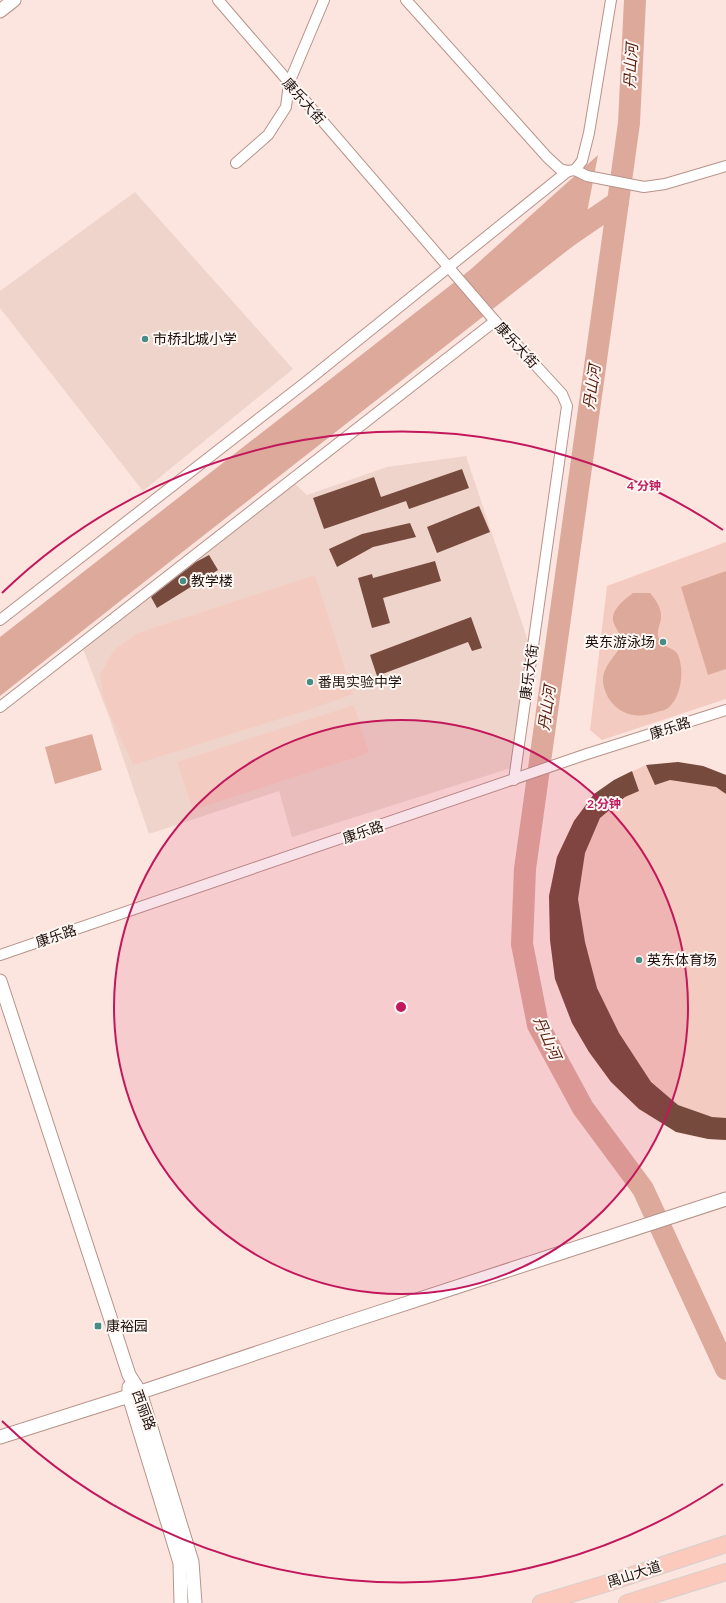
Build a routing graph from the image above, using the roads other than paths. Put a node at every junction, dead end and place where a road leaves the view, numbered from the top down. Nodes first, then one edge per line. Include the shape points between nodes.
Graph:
1 (14, 0) edge
2 (218, 0) edge
3 (324, 0) edge
4 (406, 0) edge
5 (611, 0) edge
6 (0, 11) edge
7 (289, 83) junction
8 (236, 163) dead end
9 (726, 166) edge
10 (572, 170) junction
11 (452, 271) junction
12 (496, 321) junction
13 (0, 620) edge
14 (0, 707) edge
15 (726, 710) edge
16 (514, 780) junction
17 (0, 955) edge
18 (0, 981) edge
19 (726, 1199) edge
20 (135, 1394) junction
21 (0, 1437) edge
22 (726, 1544) edge
23 (726, 1572) edge
24 (181, 1603) edge
25 (195, 1603) edge
26 (541, 1603) edge
27 (627, 1603) edge

1 - 6 street
2 - 7 street, 康乐大街
3 - 7 street
4 - 10 street via 538,147 560,169
5 - 10 street via 589,133 582,161
7 - 8 street via 286,107 268,135
7 - 11 street, 康乐大街
9 - 10 street via 665,184 644,187 587,176
10 - 11 street
11 - 12 street, 康乐大街
11 - 13 street
12 - 14 street
12 - 16 street, 康乐大街 via 562,394 567,406
15 - 16 street, 康乐路
16 - 17 street, 康乐路
18 - 20 street, 西丽路
19 - 20 street
20 - 21 street
20 - 24 street, 西丽路 via 180,1563
20 - 25 street, 西丽路 via 192,1562
22 - 26 main road, 禺山大道
23 - 27 main road, 禺山大道

